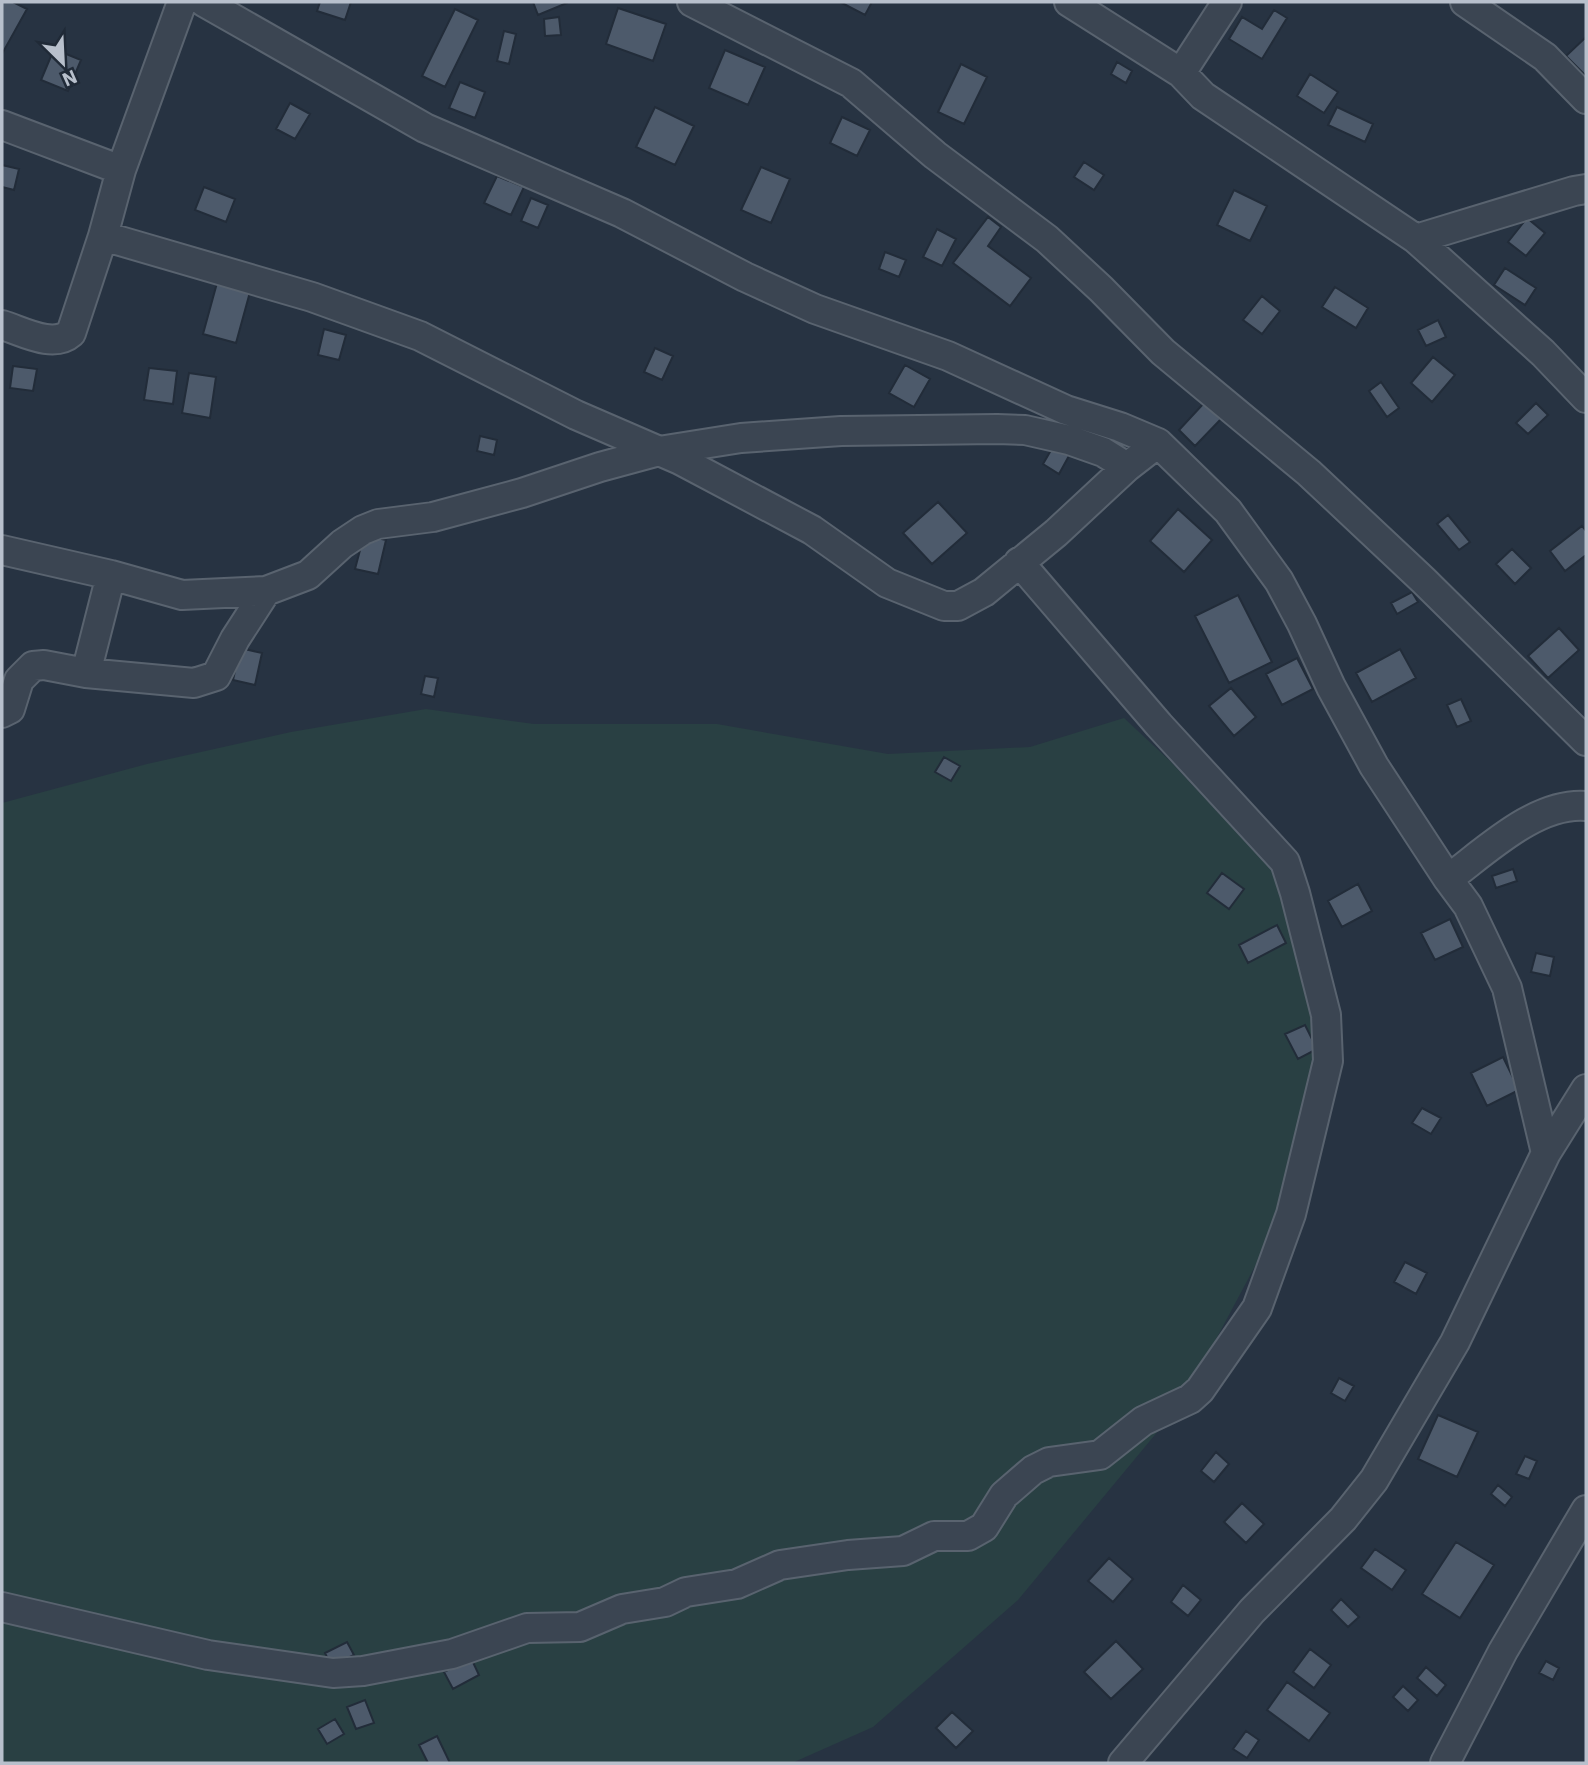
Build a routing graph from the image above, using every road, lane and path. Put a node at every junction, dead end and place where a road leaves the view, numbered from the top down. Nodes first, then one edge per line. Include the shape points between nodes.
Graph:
1 (182, 2) edge
2 (204, 2) edge
3 (1069, 2) edge
4 (1227, 2) edge
5 (1465, 2) edge
6 (697, 3) edge
7 (1181, 73) junction
8 (1586, 99) edge
9 (2, 125) edge
10 (121, 170) junction
11 (1586, 189) edge
12 (103, 236) junction
13 (1416, 239) junction
14 (2, 325) edge
15 (1586, 398) edge
16 (1158, 443) junction
17 (659, 451) junction
18 (1127, 467) junction
19 (2, 550) edge
20 (1019, 562) junction
21 (111, 575) junction
22 (266, 591) junction
23 (86, 673) junction
24 (2, 713) edge
25 (1586, 739) edge
26 (1586, 806) edge
27 (1448, 879) junction
28 (1586, 1088) edge
29 (1546, 1153) junction
30 (1586, 1510) edge
31 (2, 1607) edge
32 (1123, 1763) edge
33 (1445, 1763) edge

1 - 10 street
2 - 16 street via 425,128 622,213 745,277 815,309 947,356 1066,411 1120,426
3 - 7 street
4 - 7 street
5 - 8 street via 1545,57
6 - 25 street via 851,83 935,155 1038,232 1163,352 1337,500
7 - 13 street via 1203,96
9 - 10 street
10 - 12 street
11 - 13 street
12 - 14 street via 71,333 54,341
12 - 17 street via 313,297 420,336 576,415
13 - 15 street
16 - 18 street
16 - 27 street via 1228,511 1279,582 1374,766
17 - 18 street via 741,438 841,431 997,429 1069,440
17 - 20 street via 812,530 887,583 934,603 958,607
17 - 22 street via 522,494 433,517 379,524 342,544 308,575
18 - 20 street
19 - 21 street
20 - 31 street via 1284,862 1326,1015 1328,1061 1291,1214 1257,1308 1200,1390 1143,1421 1100,1455 1049,1462 1033,1470 1004,1495 984,1527 968,1536 934,1536 903,1551 780,1565 737,1584 622,1609 580,1627 527,1629 452,1654 363,1671 333,1673 208,1654
21 - 22 street via 182,595
21 - 23 street
22 - 23 street via 216,676 194,683
23 - 24 street via 33,666 19,680 10,709
26 - 27 street via 1560,808 1527,822
27 - 29 street via 1468,906 1507,988
28 - 29 street
29 - 32 street via 1455,1342 1374,1480 1343,1519 1252,1611
30 - 33 street via 1503,1651

